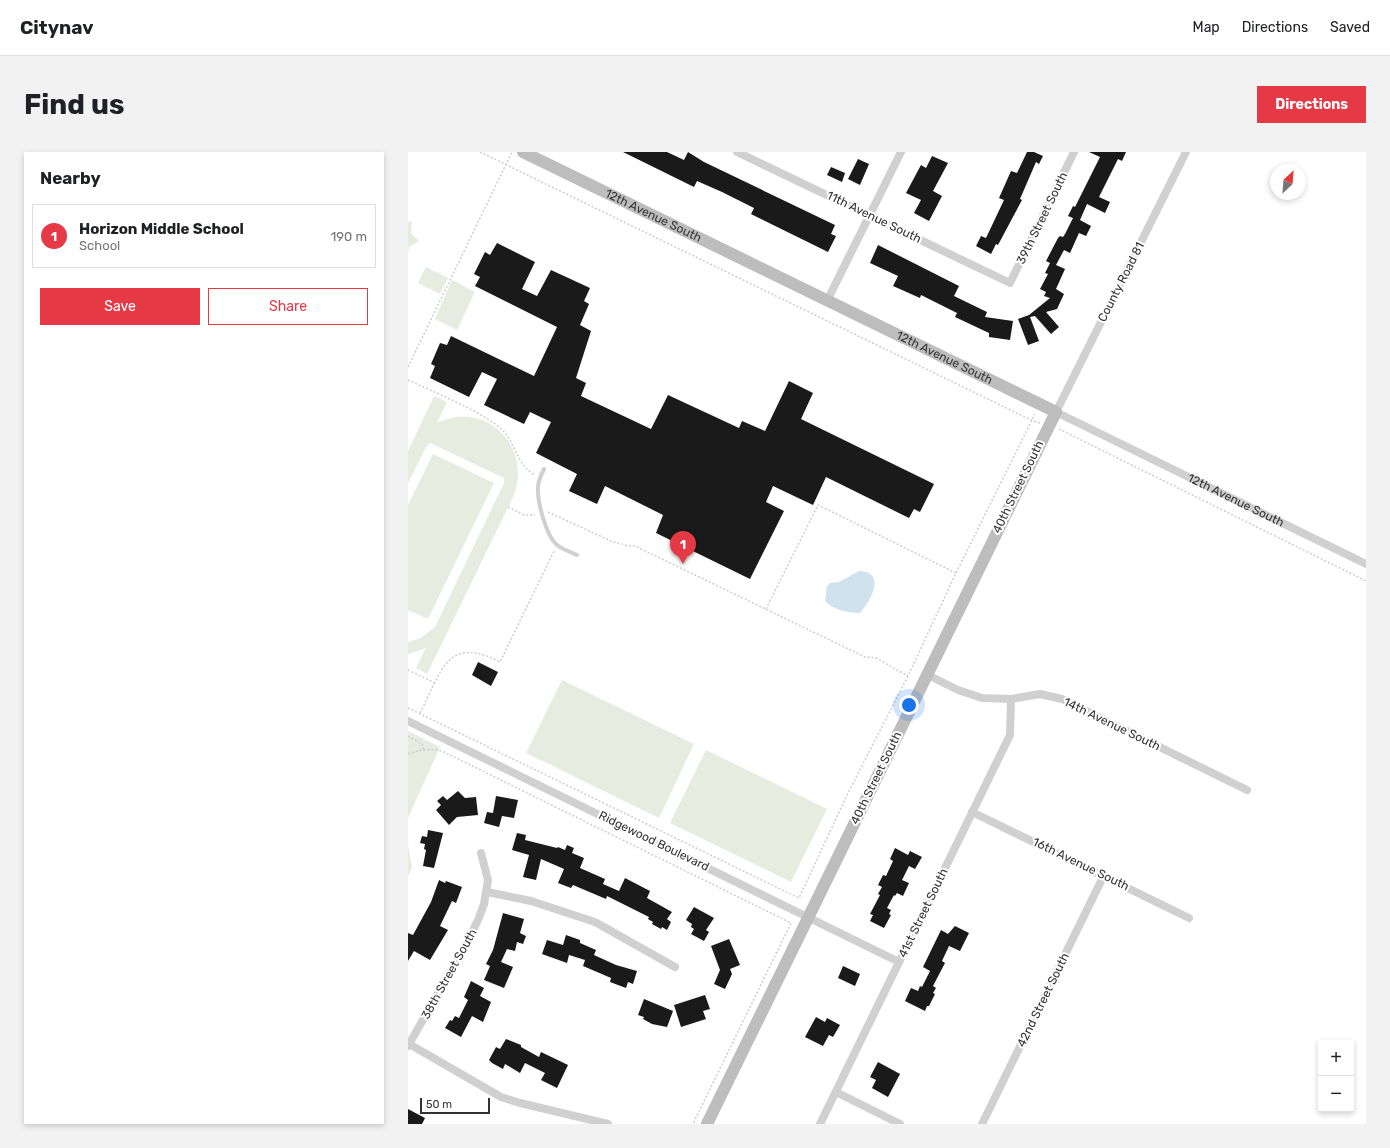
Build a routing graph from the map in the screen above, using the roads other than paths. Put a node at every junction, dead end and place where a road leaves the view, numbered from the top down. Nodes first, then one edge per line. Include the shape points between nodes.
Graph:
1 (522, 152) edge
2 (737, 152) edge
3 (901, 152) edge
4 (1074, 152) edge
5 (1186, 152) edge
6 (869, 215) junction
7 (1010, 283) joint
8 (827, 301) junction
9 (1056, 412) junction
10 (544, 469) dead end
11 (577, 554) dead end
12 (1366, 564) edge
13 (926, 674) junction
14 (1011, 699) junction
15 (408, 721) edge
16 (1247, 790) dead end
17 (972, 812) junction
18 (481, 853) dead end
19 (1104, 875) junction
20 (487, 892) junction
21 (809, 916) junction
22 (1189, 918) dead end
23 (899, 962) junction
24 (675, 967) dead end
25 (408, 1045) edge
26 (836, 1092) junction
27 (586, 1122) edge
28 (608, 1124) edge
29 (707, 1124) edge
30 (820, 1124) edge
31 (900, 1124) edge
32 (982, 1124) edge

1 - 8 street, 12th Avenue South
2 - 6 street, 11th Avenue South
3 - 6 street
4 - 7 street, 39th Street South
5 - 9 street, County Road 81
6 - 7 street, 11th Avenue South
6 - 8 street
8 - 9 street, 12th Avenue South
9 - 12 street, 12th Avenue South
9 - 13 street, 40th Street South
10 - 11 lane via 538,491 549,537 557,545
13 - 14 street, 14th Avenue South via 958,690 982,698
13 - 21 street, 40th Street South
14 - 16 street, 14th Avenue South via 1040,694 1062,699
14 - 17 street, 41st Street South via 1010,735
15 - 21 street, Ridgewood Boulevard
17 - 19 street, 16th Avenue South
17 - 23 street, 41st Street South
18 - 20 street, 38th Street South via 488,880
19 - 22 street, 16th Avenue South
19 - 32 street, 42nd Street South
20 - 24 street via 531,901 595,922
20 - 25 street, 38th Street South via 470,938
21 - 23 street, Ridgewood Boulevard
21 - 29 street, 40th Street South
23 - 26 street, 41st Street South
25 - 27 street via 501,1097
26 - 30 street, 41st Street South
26 - 31 street
27 - 28 street

